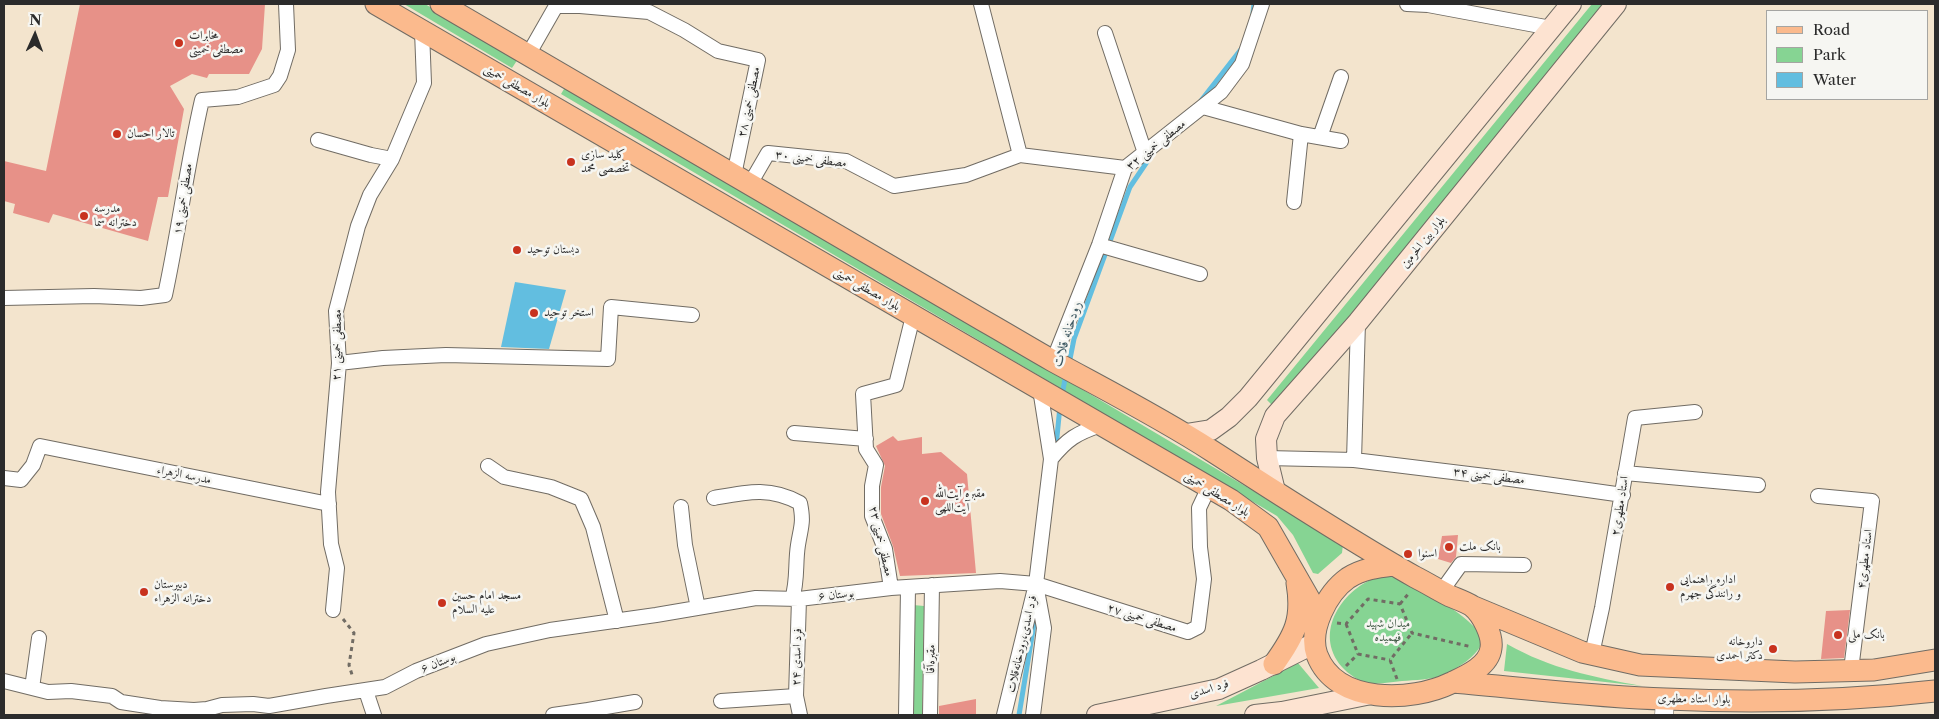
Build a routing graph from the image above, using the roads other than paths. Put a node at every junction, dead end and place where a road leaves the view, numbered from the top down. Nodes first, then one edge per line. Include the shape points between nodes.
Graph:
1 (286, 4) edge
2 (376, 4) edge
3 (441, 4) edge
4 (981, 4) edge
5 (1407, 4) edge
6 (1570, 4) edge
7 (1616, 4) edge
8 (1260, 9) edge
9 (1551, 28) junction
10 (422, 31) junction
11 (1106, 33) dead end
12 (528, 55) junction
13 (551, 68) junction
14 (1340, 76) dead end
15 (533, 95) junction
16 (1203, 107) junction
17 (1301, 134) junction
18 (1320, 137) junction
19 (318, 140) dead end
20 (1341, 141) dead end
21 (1145, 153) junction
22 (1020, 154) junction
23 (392, 159) junction
24 (1125, 168) junction
25 (742, 179) junction
26 (1294, 202) dead end
27 (1098, 245) junction
28 (1200, 274) dead end
29 (4, 298) edge
30 (692, 315) dead end
31 (912, 316) junction
32 (1358, 322) junction
33 (339, 362) junction
34 (1054, 362) junction
35 (1041, 389) junction
36 (1248, 398) junction
37 (1695, 412) dead end
38 (1275, 416) junction
39 (1101, 425) junction
40 (794, 433) dead end
41 (1186, 434) junction
42 (866, 439) junction
43 (1266, 458) junction
44 (1051, 459) junction
45 (1354, 460) junction
46 (488, 466) dead end
47 (1625, 473) junction
48 (4, 478) edge
49 (1758, 486) dead end
50 (1209, 487) junction
51 (1275, 491) junction
52 (1623, 495) junction
53 (1818, 496) dead end
54 (714, 498) dead end
55 (329, 504) junction
56 (680, 507) dead end
57 (1393, 565) junction
58 (1524, 565) dead end
59 (1295, 573) junction
60 (1036, 584) junction
61 (932, 586) junction
62 (908, 588) junction
63 (884, 589) junction
64 (1441, 592) junction
65 (796, 599) junction
66 (908, 602) junction
67 (932, 602) junction
68 (1474, 607) junction
69 (698, 608) junction
70 (333, 610) road end
71 (1325, 619) junction
72 (617, 621) junction
73 (39, 638) dead end
74 (1315, 643) junction
75 (1592, 654) junction
76 (1935, 657) edge
77 (1274, 664) junction
78 (1851, 670) junction
79 (4, 681) edge
80 (1454, 682) junction
81 (32, 688) junction
82 (366, 691) junction
83 (1935, 691) edge
84 (1371, 694) junction
85 (796, 696) junction
86 (721, 701) dead end
87 (635, 702) dead end
88 (1665, 707) edge
89 (1798, 708) edge
90 (269, 711) edge
91 (588, 713) edge
92 (1282, 714) edge
93 (374, 715) edge
94 (553, 715) edge
95 (800, 715) edge
96 (906, 715) edge
97 (930, 715) edge
98 (1004, 715) edge
99 (1033, 715) edge
100 (1097, 715) edge
101 (1255, 715) edge

1 - 29 street, مصطفی خمینی ۱۹ via 288,50 274,85 238,97 202,100 165,295 141,298
2 - 10 main road, بلوار مصطفی خمینی
3 - 12 main road
4 - 22 street
5 - 9 street
6 - 9 main road
7 - 32 main road, بلوار بین الحرمین
8 - 16 street, مصطفی خمینی ۳۲ via 1242,64 1221,92
9 - 36 main road
10 - 15 main road, بلوار مصطفی خمینی
10 - 23 street, مصطفی خمینی ۲۱ via 424,83
11 - 21 street
12 - 13 main road
12 - 25 street, مصطفی خمینی ۲۸ via 556,6 580,6 649,12 718,52 758,60
13 - 15 main road
13 - 25 main road
14 - 18 street
15 - 31 main road, بلوار مصطفی خمینی
16 - 17 street
16 - 21 street, مصطفی خمینی ۳۲
17 - 18 street
17 - 26 street
18 - 20 street
19 - 23 street
21 - 24 street, مصطفی خمینی ۳۲
22 - 24 street
22 - 25 street, مصطفی خمینی ۳۰ via 966,175 894,186 846,161 768,153
23 - 33 street, مصطفی خمینی ۲۱ via 370,195 358,226 336,311
24 - 27 street, مصطفی خمینی ۳۲
25 - 34 main road
27 - 28 street
27 - 34 street, مصطفی خمینی ۳۲
30 - 33 street via 611,308 608,359 446,355
31 - 35 main road, بلوار مصطفی خمینی
31 - 42 street, مصطفی خمینی ۲۳ via 896,385 863,394
32 - 38 main road, بلوار بین الحرمین
32 - 45 street
33 - 55 street, مصطفی خمینی ۲۱
34 - 41 main road
35 - 39 main road, بلوار مصطفی خمینی
35 - 44 street
36 - 38 main road
36 - 41 main road via 1211,430
37 - 47 street, استاد مطهری۲ via 1635,418
38 - 43 main road, بلوار بین الحرمین via 1266,439
39 - 44 street via 1076,434 1063,443
39 - 50 main road, بلوار مصطفی خمینی
40 - 42 street
41 - 51 main road
42 - 63 street, مصطفی خمینی ۲۳ via 866,449 876,465 872,516 885,549
43 - 45 street, مصطفی خمینی ۳۴
43 - 51 main road, بلوار بین الحرمین
44 - 60 street
45 - 52 street, مصطفی خمینی ۳۴
46 - 72 street via 504,477 551,486 582,499 594,527
47 - 49 street
47 - 52 street, استاد مطهری۲
48 - 55 street, مدرسه الزهراء via 21,480 33,465 40,446
50 - 59 main road, بلوار مصطفی خمینی via 1268,526
50 - 60 street, مصطفی خمینی ۲۷ via 1200,508 1204,579 1198,627 1188,632
51 - 57 main road
52 - 75 street, استاد مطهری۲
53 - 78 street, استاد مطهری۴ via 1872,500
54 - 65 street, فرد اسدی ۲۴ via 768,491 800,503 804,519 798,546
55 - 70 street, مصطفی خمینی ۲۱ via 331,544 337,568
56 - 69 street
57 - 64 main road
57 - 71 main road via 1371,567 1348,578 1337,589
58 - 64 street via 1462,564
59 - 71 main road, بلوار مصطفی خمینی
59 - 77 main road via 1300,601 1298,620 1292,640
60 - 61 street via 1000,581
60 - 98 street, فرد اسدی،رودخانه‌قلات
60 - 99 street, فرد اسدی،رودخانه‌قلات via 1044,628
61 - 62 street
61 - 67 street, مقبره‌آقا
62 - 63 street
62 - 66 street, مقبره‌آقا
63 - 65 street, بوستان ۶
64 - 68 main road
65 - 69 street, بوستان ۶ via 756,598
65 - 85 street, فرد اسدی ۲۴
66 - 67 street
66 - 96 street, مقبره‌آقا
67 - 97 street, مقبره‌آقا
68 - 75 main road
68 - 80 main road via 1486,626 1491,648 1488,658 1480,666
69 - 72 street, بوستان ۶
71 - 74 main road
72 - 82 street, بوستان ۶ via 550,630 486,644 416,671 385,687
73 - 81 street
74 - 77 main road, فرد اسدی
74 - 84 main road via 1316,653 1335,678 1346,686
75 - 78 main road via 1640,665 1795,672
76 - 78 main road via 1874,670
77 - 100 main road, فرد اسدی via 1219,689
79 - 81 street, بوستان ۶
80 - 84 main road via 1437,690 1406,696
80 - 88 main road, بلوار استاد مطهری
81 - 90 street, بوستان ۶ via 112,696 121,702 182,710 253,704
82 - 90 street, بوستان ۶ via 326,696
82 - 93 street
83 - 89 main road, بلوار استاد مطهری
84 - 92 main road
85 - 86 street
85 - 95 street, فرد اسدی ۲۴
87 - 91 street
88 - 89 main road, بلوار استاد مطهری
91 - 94 street
92 - 101 main road

